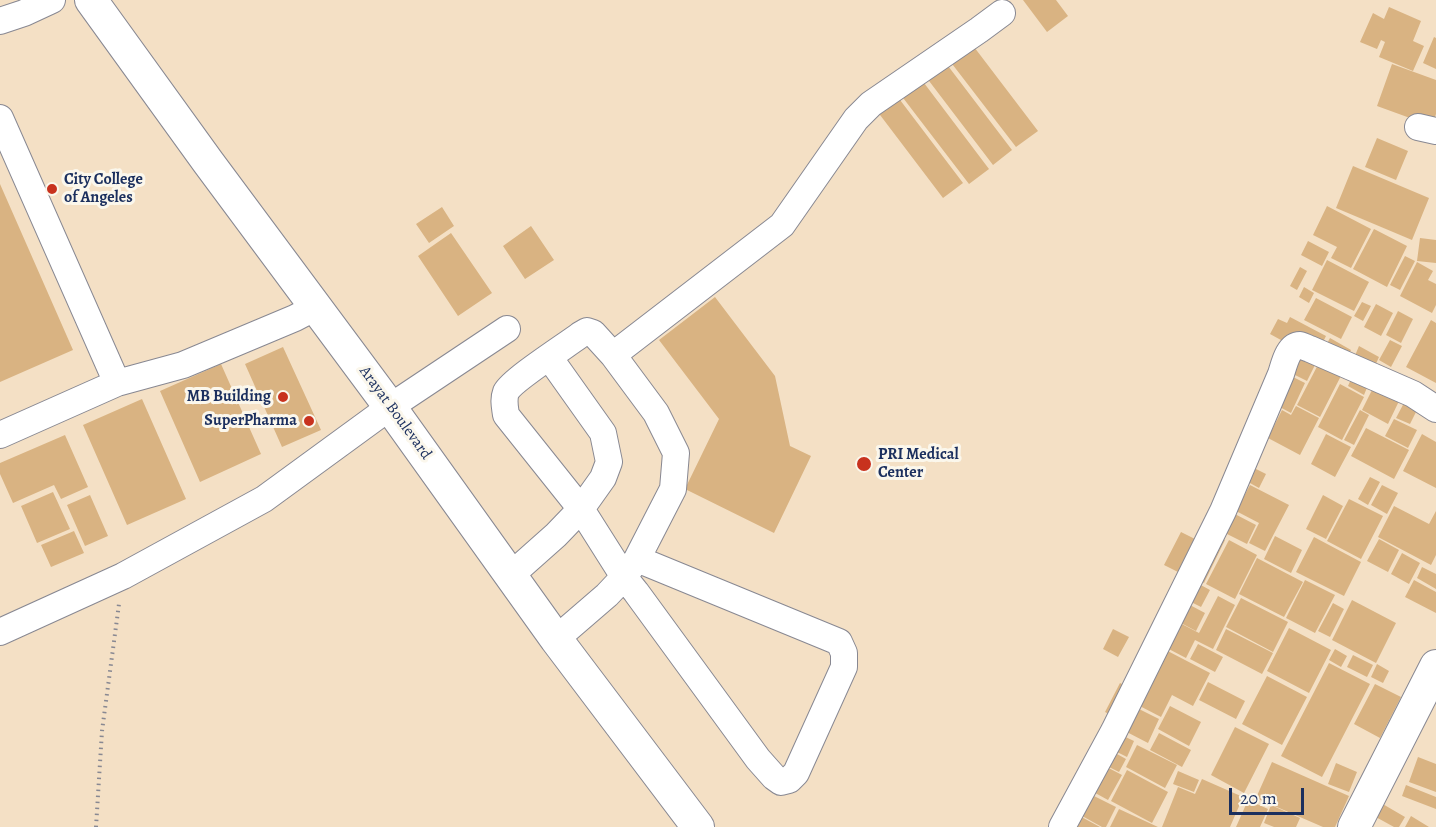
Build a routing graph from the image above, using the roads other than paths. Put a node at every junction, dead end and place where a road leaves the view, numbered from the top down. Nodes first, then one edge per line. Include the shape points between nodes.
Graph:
1 (52, 0) edge
2 (91, 0) edge
3 (1002, 13) dead end
4 (0, 21) edge
5 (0, 118) edge
6 (316, 307) junction
7 (507, 329) dead end
8 (613, 356) junction
9 (549, 357) junction
10 (117, 383) junction
11 (390, 407) junction
12 (1436, 409) edge
13 (0, 435) edge
14 (581, 509) junction
15 (630, 568) junction
16 (511, 575) junction
17 (0, 632) edge
18 (556, 639) junction
19 (1436, 666) edge
20 (698, 827) edge
21 (1062, 827) edge
22 (1354, 827) edge

1 - 4 street
2 - 6 main road, Arayat Boulevard
3 - 8 street via 871,104 856,119 782,225
5 - 10 street
6 - 10 street via 183,365
6 - 11 main road, Arayat Boulevard
7 - 11 street
8 - 9 street via 593,333 587,332
8 - 15 street via 656,412 676,453 673,489
9 - 14 street via 603,434 609,462 603,478
9 - 14 street via 516,381 507,391 504,404 507,415
10 - 13 street
11 - 16 main road, Arayat Boulevard
11 - 17 street via 264,499 123,576
12 - 21 street via 1413,394 1301,345 1293,348 1223,511 1125,710
14 - 15 street
14 - 16 street
15 - 15 street via 636,592 758,759 781,782 789,780 796,773 844,667 839,642
15 - 18 street via 607,595
16 - 18 main road, Arayat Boulevard
18 - 20 main road, Arayat Boulevard
19 - 22 main road

